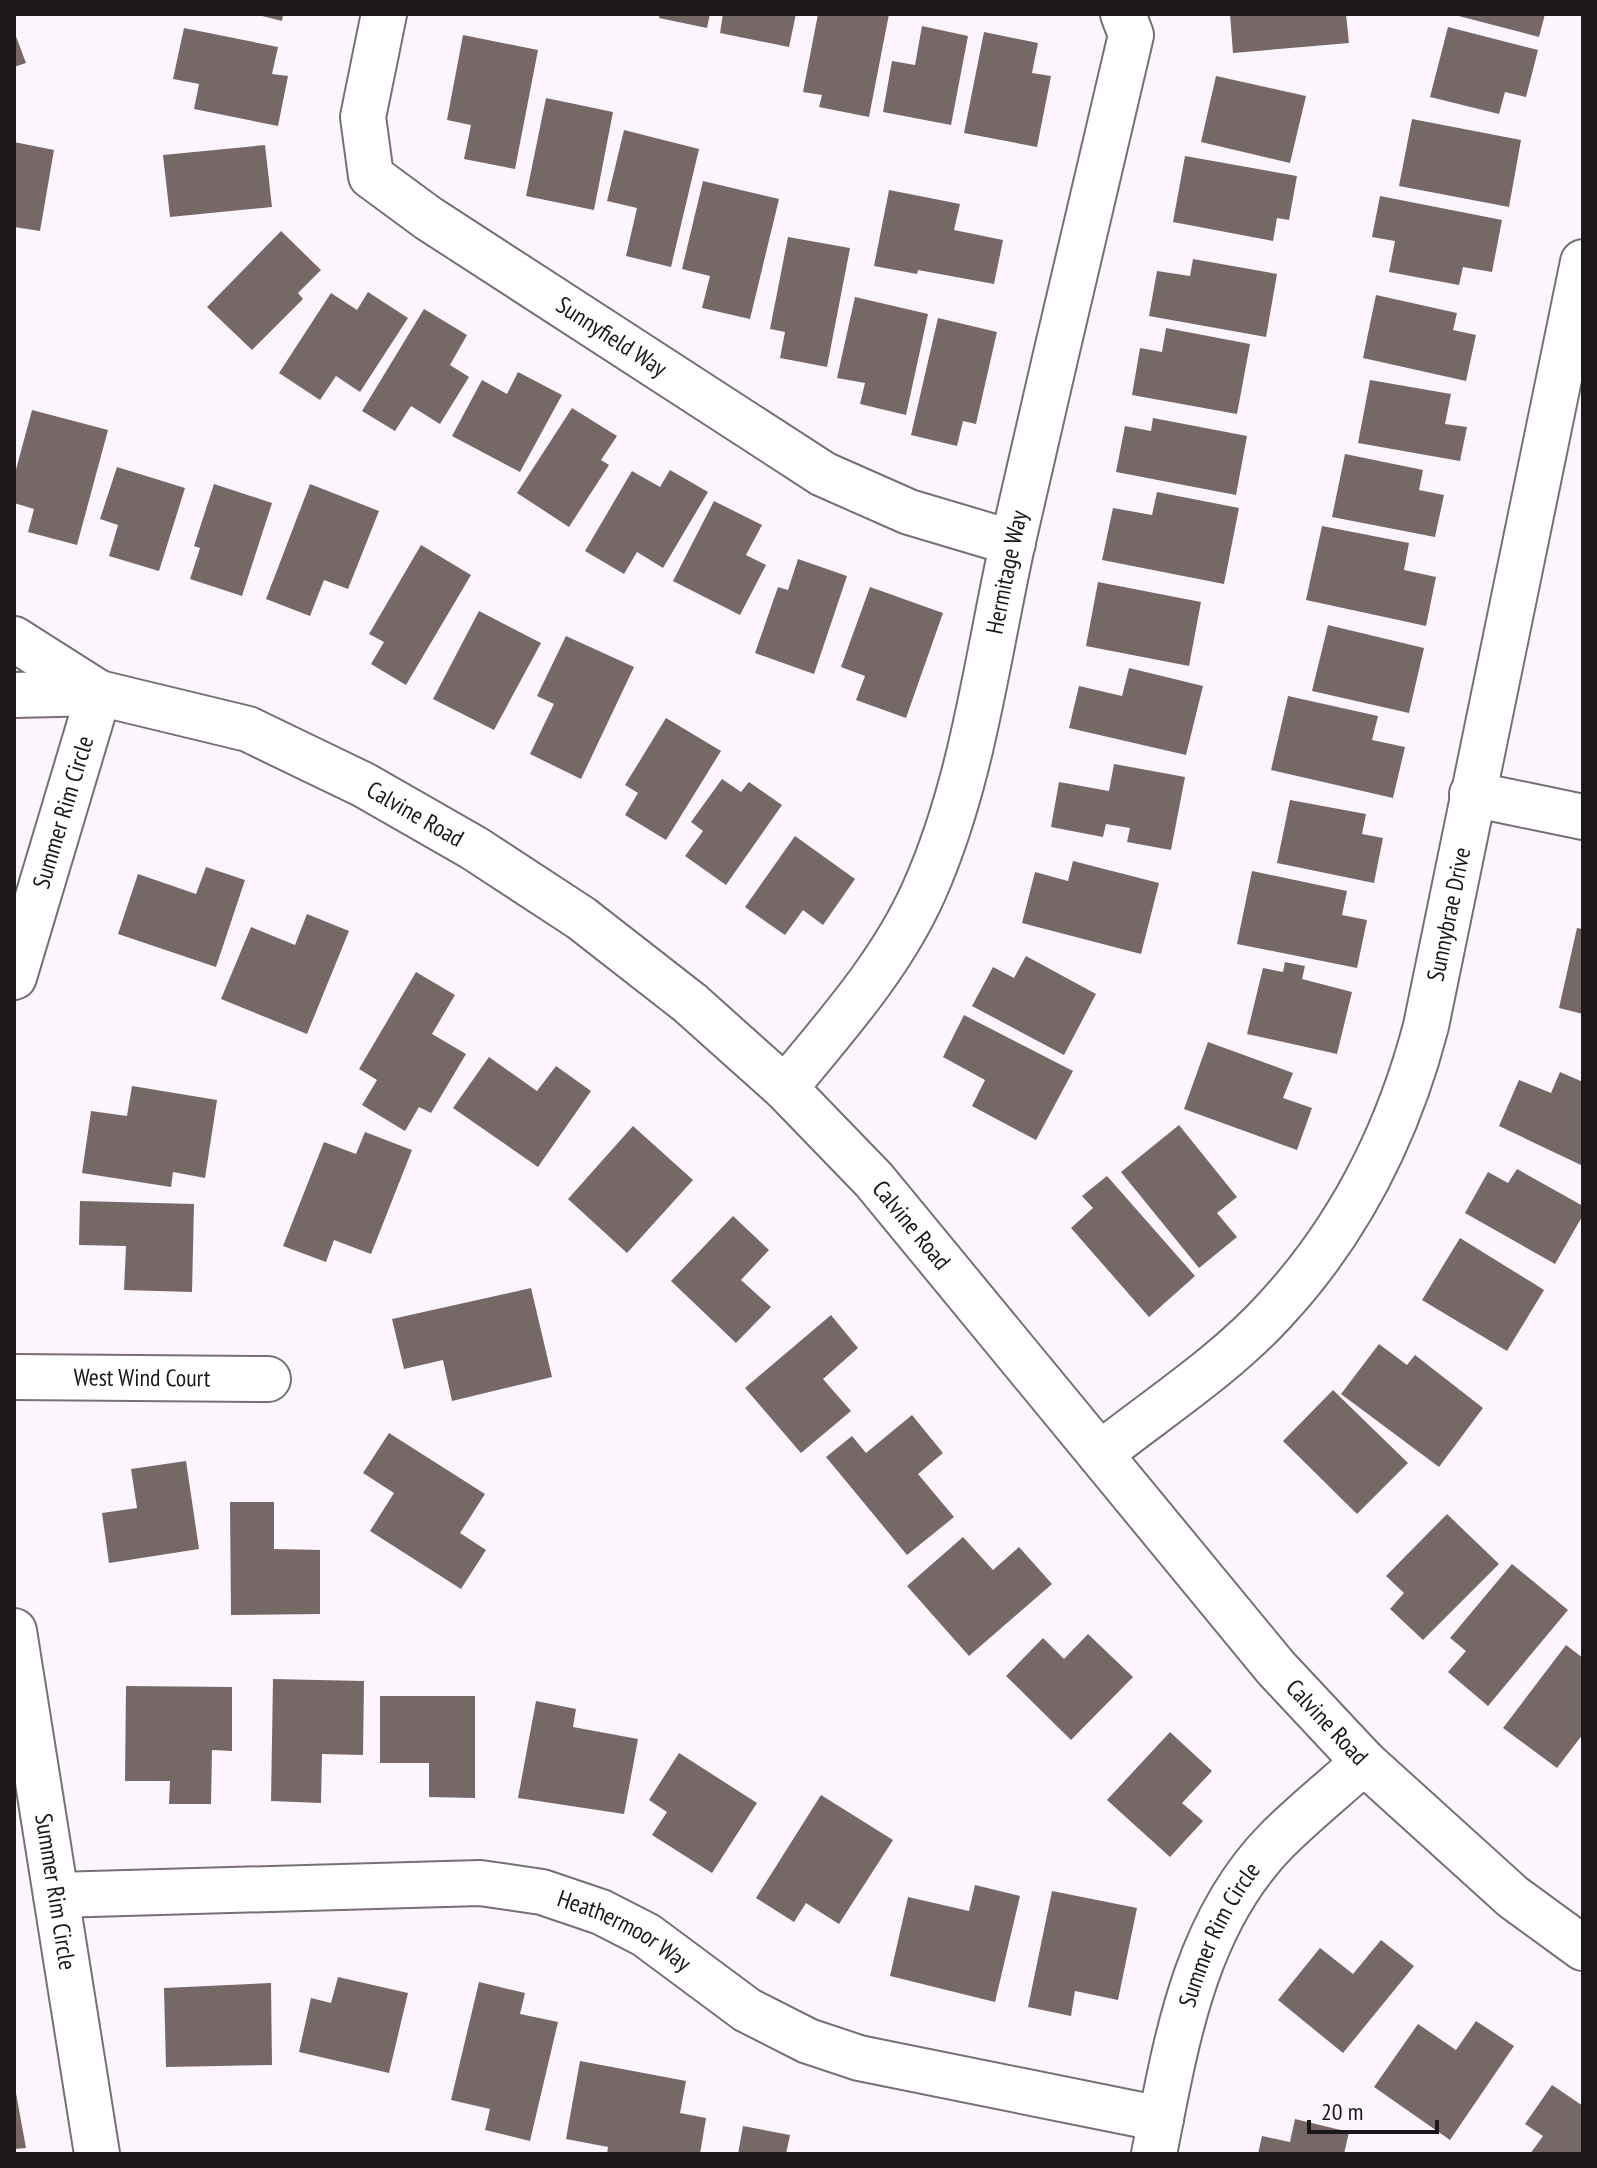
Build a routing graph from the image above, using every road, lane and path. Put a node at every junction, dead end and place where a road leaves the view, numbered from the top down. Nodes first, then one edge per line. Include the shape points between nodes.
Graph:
1 (384, 14) edge
2 (1123, 14) edge
3 (1583, 262) edge
4 (1013, 543) junction
5 (14, 639) edge
6 (99, 693) junction
7 (14, 695) edge
8 (1472, 794) junction
9 (1583, 817) edge
10 (14, 977) edge
11 (785, 1088) junction
12 (14, 1377) edge
13 (268, 1379) dead end
14 (1100, 1454) junction
15 (14, 1631) edge
16 (1364, 1762) junction
17 (56, 1895) junction
18 (1583, 1948) edge
19 (1157, 2137) edge
20 (97, 2154) edge

1 - 4 street, Sunnyfield Way via 363,117 371,176 823,474 909,512
2 - 4 street, Hermitage Way via 1131,35
3 - 8 street, Sunnybrae Drive
4 - 11 street, Hermitage Way via 969,755 951,822 923,893 869,986
5 - 6 street, Calvine Road
6 - 7 street, Calvine Road
6 - 10 street, Summer Rim Circle
6 - 11 street, Calvine Road via 248,729 364,785 474,848 581,918 690,1003
8 - 9 street
8 - 14 street, Sunnybrae Drive via 1412,1078 1387,1144 1354,1207 1274,1311
11 - 14 street, Calvine Road via 874,1180
12 - 13 street, West Wind Court
14 - 16 street, Calvine Road via 1276,1668
15 - 17 street, Summer Rim Circle
16 - 18 street, Calvine Road via 1513,1897
16 - 19 street, Summer Rim Circle via 1276,1841 1234,1894 1189,1992
17 - 19 street, Heathermoor Way via 480,1883 542,1892 601,1912 646,1935 747,2010 808,2041
17 - 20 street, Summer Rim Circle

